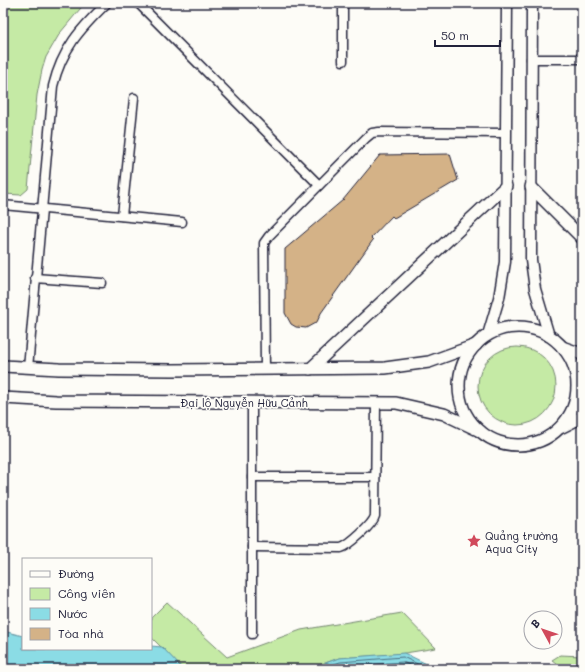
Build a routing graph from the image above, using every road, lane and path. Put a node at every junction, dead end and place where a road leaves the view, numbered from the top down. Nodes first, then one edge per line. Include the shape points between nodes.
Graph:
1 (106, 3) edge
2 (138, 3) edge
3 (343, 3) edge
4 (507, 3) edge
5 (532, 3) edge
6 (532, 58) junction
7 (582, 59) edge
8 (343, 61) dead end
9 (134, 98) dead end
10 (506, 133) junction
11 (319, 185) junction
12 (506, 186) junction
13 (531, 187) junction
14 (3, 206) edge
15 (41, 209) junction
16 (122, 216) junction
17 (182, 222) dead end
18 (582, 238) edge
19 (35, 278) junction
20 (102, 284) dead end
21 (488, 335) junction
22 (549, 336) junction
23 (476, 345) junction
24 (562, 346) junction
25 (582, 354) edge
26 (3, 366) edge
27 (28, 368) junction
28 (310, 369) junction
29 (265, 370) junction
30 (3, 398) edge
31 (252, 402) junction
32 (376, 402) junction
33 (582, 417) edge
34 (558, 429) junction
35 (480, 431) junction
36 (375, 477) junction
37 (252, 478) junction
38 (252, 547) junction
39 (252, 634) dead end

1 - 15 street via 77,33 58,69 52,94
2 - 11 street
3 - 8 street
4 - 10 street
5 - 6 street
6 - 7 street
6 - 13 street
9 - 16 street
10 - 11 street via 376,132 366,138
10 - 12 street
11 - 29 street via 264,243
12 - 21 street via 505,262 500,298
12 - 28 main road
13 - 18 main road
13 - 22 street via 532,273 539,307
14 - 15 street
15 - 16 street
15 - 19 street
16 - 17 street
19 - 20 street
19 - 27 street
21 - 22 main road via 503,329 519,327
21 - 23 main road
22 - 24 main road
23 - 28 main road via 443,358 413,365
23 - 35 main road via 464,363 459,389 466,415
24 - 25 main road
24 - 34 main road via 573,365 576,391 570,411
26 - 27 main road
27 - 29 main road
28 - 29 main road
30 - 31 main road, Đại lộ Nguyễn Hữu Cảnh via 56,401
31 - 32 main road, Đại lộ Nguyễn Hữu Cảnh
31 - 37 street
32 - 35 main road, Đại lộ Nguyễn Hữu Cảnh via 430,410 459,420
32 - 36 street
33 - 34 main road
34 - 35 main road via 540,440 519,445 498,441
36 - 37 street
36 - 38 street via 374,519 344,547
37 - 38 street
38 - 39 street

